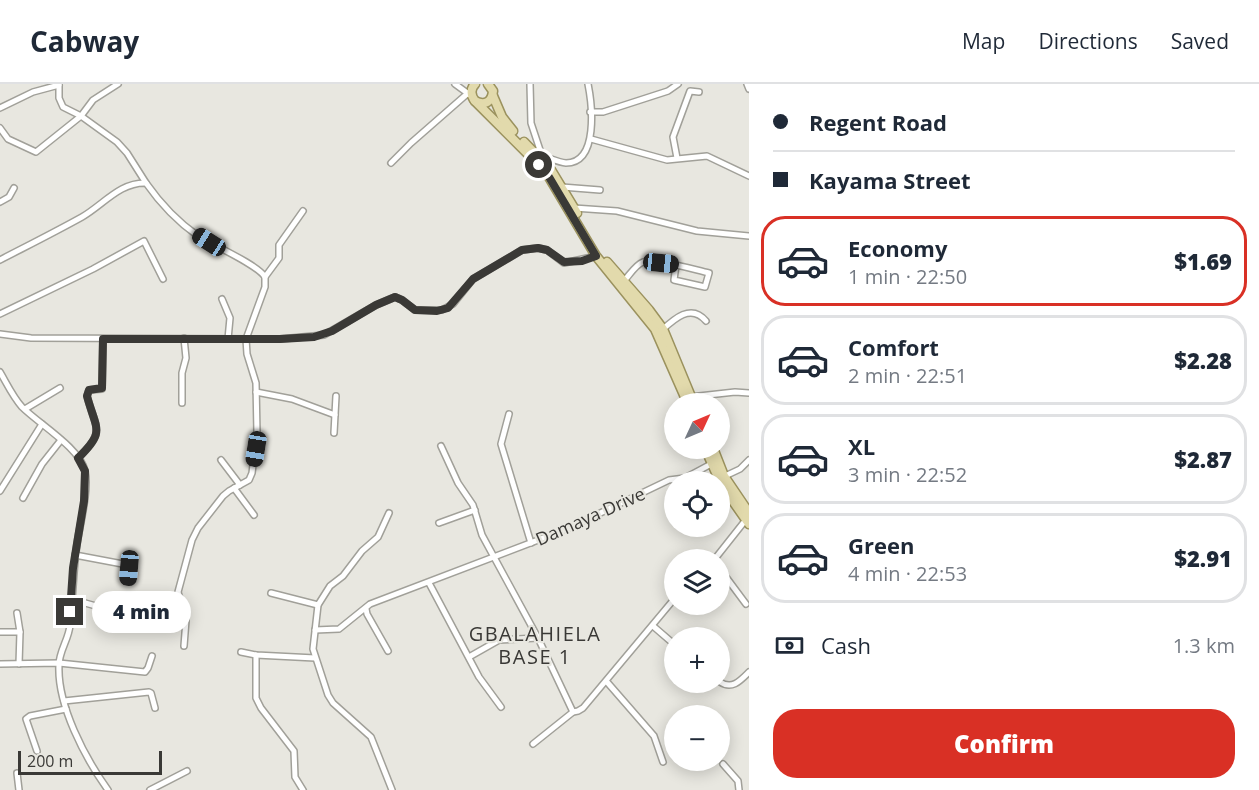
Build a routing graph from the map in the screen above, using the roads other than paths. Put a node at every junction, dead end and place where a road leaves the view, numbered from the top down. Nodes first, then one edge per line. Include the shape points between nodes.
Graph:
1 (118, 84) edge
2 (530, 84) edge
3 (588, 84) edge
4 (678, 84) edge
5 (747, 84) edge
6 (59, 85) edge
7 (457, 86) edge
8 (492, 89) edge
9 (749, 89) edge
10 (472, 92) edge
11 (699, 92) dead end
12 (0, 108) edge
13 (590, 112) junction
14 (81, 116) junction
15 (0, 128) edge
16 (591, 139) junction
17 (537, 156) junction
18 (676, 158) junction
19 (392, 163) dead end
20 (749, 176) edge
21 (146, 183) junction
22 (562, 187) junction
23 (14, 188) dead end
24 (600, 190) dead end
25 (0, 202) edge
26 (574, 208) junction
27 (303, 211) dead end
28 (749, 236) edge
29 (596, 256) junction
30 (0, 260) edge
31 (676, 265) junction
32 (265, 277) junction
33 (163, 279) dead end
34 (622, 283) junction
35 (222, 299) dead end
36 (0, 314) edge
37 (706, 321) dead end
38 (660, 332) junction
39 (0, 334) edge
40 (184, 338) junction
41 (103, 339) junction
42 (228, 339) junction
43 (246, 339) junction
44 (0, 372) edge
45 (60, 388) dead end
46 (256, 392) junction
47 (687, 393) edge
48 (724, 393) edge
49 (749, 393) edge
50 (336, 396) dead end
51 (182, 404) dead end
52 (22, 406) junction
53 (509, 414) dead end
54 (335, 415) junction
55 (42, 424) junction
56 (334, 433) dead end
57 (61, 440) junction
58 (441, 446) dead end
59 (78, 458) junction
60 (712, 459) edge
61 (714, 459) edge
62 (221, 460) dead end
63 (749, 460) edge
64 (715, 463) junction
65 (719, 471) edge
66 (730, 473) edge
67 (237, 486) junction
68 (730, 490) edge
69 (0, 491) edge
70 (23, 498) dead end
71 (475, 510) junction
72 (389, 513) dead end
73 (254, 515) dead end
74 (748, 518) edge
75 (439, 523) dead end
76 (531, 543) junction
77 (723, 549) edge
78 (75, 555) junction
79 (495, 556) junction
80 (128, 581) dead end
81 (730, 582) edge
82 (429, 583) junction
83 (272, 593) dead end
84 (71, 599) junction
85 (130, 604) dead end
86 (746, 604) dead end
87 (318, 605) junction
88 (366, 609) junction
89 (664, 611) edge
90 (17, 613) dead end
91 (652, 626) junction
92 (315, 630) junction
93 (0, 632) edge
94 (20, 632) junction
95 (664, 636) edge
96 (538, 638) junction
97 (184, 646) dead end
98 (388, 651) dead end
99 (241, 652) dead end
100 (256, 655) junction
101 (152, 656) dead end
102 (469, 657) junction
103 (315, 658) junction
104 (59, 663) junction
105 (0, 664) edge
106 (19, 664) junction
107 (749, 672) edge
108 (606, 682) junction
109 (730, 686) edge
110 (64, 701) junction
111 (501, 707) dead end
112 (155, 708) dead end
113 (66, 709) junction
114 (573, 712) junction
115 (533, 744) dead end
116 (37, 751) dead end
117 (663, 762) dead end
118 (187, 771) dead end
119 (729, 771) edge
120 (17, 773) dead end
121 (161, 783) junction
122 (19, 790) edge
123 (108, 790) edge
124 (150, 790) edge
125 (165, 790) edge
126 (303, 790) edge
127 (392, 790) edge
128 (739, 790) edge

1 - 14 street via 93,100
2 - 17 street
3 - 13 street
4 - 13 street via 668,91 603,112
5 - 9 street
6 - 12 street
6 - 14 street via 63,107
7 - 10 street
7 - 10 street
8 - 10 main road via 486,103
8 - 17 main road via 507,124
10 - 17 main road
10 - 19 street
11 - 18 street via 690,91 673,137
13 - 16 street
14 - 15 street via 36,152 8,139
14 - 21 street via 122,148
16 - 17 street via 585,152 568,163
16 - 18 street via 658,158
17 - 22 main road
17 - 29 main road
18 - 20 street via 713,158
21 - 30 street via 121,189 85,215
21 - 32 street via 187,228 258,269
22 - 24 street
22 - 26 main road
23 - 25 street
26 - 28 street via 617,211 697,231
26 - 34 main road
27 - 32 street via 279,245 279,258
29 - 34 main road
29 - 43 street via 564,262 547,250 522,250 473,279 453,304 442,310 415,310 395,297 324,335
31 - 31 street via 709,273 705,287 674,280
31 - 34 street via 642,262
32 - 43 street
33 - 36 street via 144,241
34 - 38 main road
35 - 42 street via 230,318
37 - 38 street via 690,313 677,317
38 - 47 main road
39 - 41 street
40 - 41 street
40 - 42 street
40 - 51 street
41 - 59 street via 102,388 89,390 87,396 97,437
42 - 43 street
43 - 46 street
44 - 52 street
45 - 52 street
46 - 54 street via 292,399
46 - 67 street via 253,469 249,480
48 - 49 street
50 - 54 street
52 - 55 street
53 - 76 street via 501,444
54 - 56 street
55 - 57 street
55 - 69 street
57 - 59 street
57 - 70 street
58 - 71 street
59 - 78 street via 85,479
60 - 64 main road
61 - 64 main road
62 - 67 street
63 - 66 street
64 - 65 main road
64 - 76 street, Damaya Drive
67 - 73 street
67 - 97 street via 217,504 192,540 178,592 186,620
68 - 74 main road
71 - 75 street
71 - 79 street via 482,536
72 - 87 street via 378,537 330,586
74 - 77 street
76 - 79 street, Damaya Drive
78 - 80 street via 128,565
78 - 84 street
79 - 82 street, Damaya Drive
79 - 96 street
81 - 86 street
82 - 88 street, Damaya Drive via 370,604
82 - 102 street
83 - 87 street
84 - 85 street via 103,608
84 - 104 street via 69,634
87 - 92 street
88 - 92 street, Damaya Drive via 339,629
88 - 98 street
89 - 91 street
90 - 94 street
91 - 95 street
91 - 108 street
92 - 103 street
93 - 94 street
94 - 106 street
96 - 102 street via 499,640
96 - 114 street
99 - 100 street
100 - 103 street
100 - 126 street via 256,698 294,751 295,777
101 - 104 street via 145,672
102 - 111 street
103 - 127 street via 328,695 370,737
104 - 106 street
104 - 110 street
105 - 106 street
107 - 109 street
108 - 114 street via 583,708
108 - 117 street via 654,736
110 - 112 street via 149,692
110 - 113 street
113 - 116 street via 26,719
113 - 123 street
114 - 115 street
118 - 121 street
119 - 128 street via 738,781
120 - 122 street
121 - 124 street
121 - 125 street

